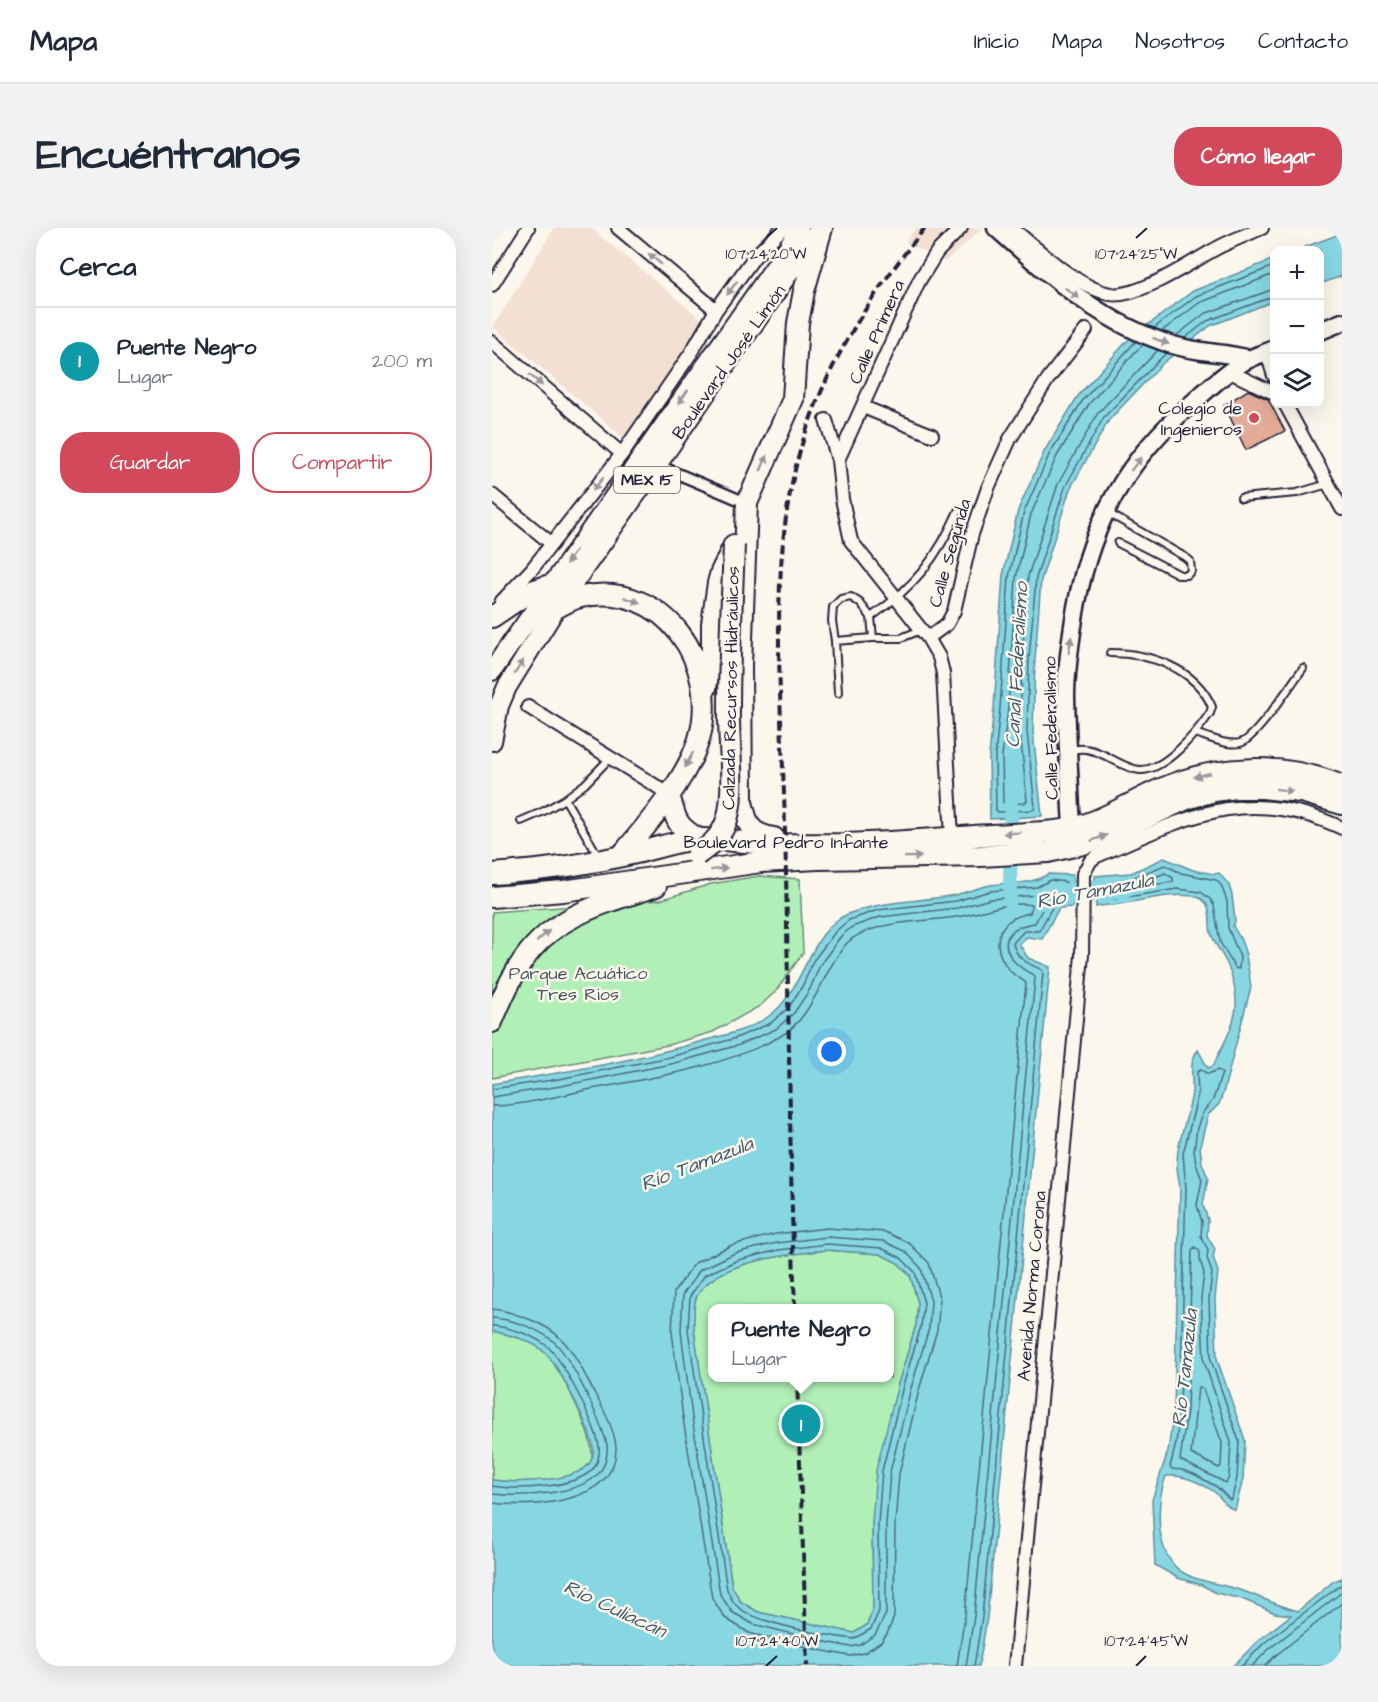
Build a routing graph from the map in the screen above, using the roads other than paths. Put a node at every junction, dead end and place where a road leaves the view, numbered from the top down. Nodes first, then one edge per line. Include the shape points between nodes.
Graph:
1 (528, 228) edge
2 (618, 228) edge
3 (784, 228) edge
4 (799, 228) edge
5 (821, 228) edge
6 (961, 228) edge
7 (996, 228) edge
8 (1012, 228) edge
9 (1262, 228) edge
10 (492, 285) edge
11 (716, 310) junction
12 (1342, 322) edge
13 (1324, 329) edge
14 (1086, 330) dead end
15 (492, 342) edge
16 (1270, 351) edge
17 (1242, 357) junction
18 (701, 371) junction
19 (1230, 372) junction
20 (1270, 391) edge
21 (863, 407) junction
22 (1287, 408) edge
23 (826, 420) dead end
24 (932, 435) dead end
25 (622, 454) junction
26 (838, 460) junction
27 (657, 465) junction
28 (1335, 491) edge
29 (492, 495) edge
30 (1241, 498) dead end
31 (747, 503) junction
32 (959, 509) dead end
33 (1342, 509) edge
34 (1105, 511) junction
35 (735, 540) junction
36 (1118, 543) dead end
37 (552, 544) junction
38 (553, 584) junction
39 (896, 598) junction
40 (556, 608) junction
41 (492, 609) edge
42 (871, 616) junction
43 (492, 617) edge
44 (712, 624) junction
45 (679, 631) junction
46 (925, 634) junction
47 (873, 638) junction
48 (835, 641) junction
49 (1110, 653) dead end
50 (1303, 668) dead end
51 (492, 672) edge
52 (838, 693) dead end
53 (705, 697) junction
54 (528, 707) dead end
55 (1195, 732) junction
56 (492, 741) edge
57 (1069, 751) junction
58 (610, 758) junction
59 (1340, 780) edge
60 (669, 794) junction
61 (565, 799) junction
62 (1342, 804) edge
63 (521, 821) dead end
64 (1342, 828) edge
65 (1072, 829) junction
66 (952, 838) junction
67 (845, 844) junction
68 (621, 856) junction
69 (697, 856) junction
70 (600, 859) junction
71 (492, 874) edge
72 (495, 896) edge
73 (492, 1022) edge
74 (1015, 1666) edge

1 - 10 street
11 -> 2 street
3 -> 11 street, Boulevard José Limón via 755,256
3 - 18 main road via 718,330
4 - 18 main road, Boulevard José Limón / MEX 15
5 - 27 main road, Boulevard José Limón / MEX 15
31 -> 5 highway, Calzada Recursos Hidráulicos via 793,399 798,323
6 - 21 street, Calle Primera via 937,252 919,281
7 -> 17 main road via 1067,290 1107,317 1172,345
8 - 9 street via 1051,262 1096,289 1121,295
11 - 25 street, Boulevard José Limón
12 - 13 main road
14 - 46 street, Calle Segunda via 1048,379 1010,440 972,534 954,611 946,624
15 -> 25 street
16 - 17 main road, Calle Federalismo
17 - 19 main road, Calle Federalismo
18 -> 38 main road, Boulevard José Limón / MEX 15
19 - 20 street
34 -> 19 main road, Calle Federalismo via 1129,472 1170,423
21 - 24 street
21 - 26 street, Calle Primera
22 - 28 street
23 - 26 street
25 -> 37 street, Boulevard José Limón
26 - 39 street via 851,541
27 - 31 street
27 - 40 main road, Boulevard José Limón / MEX 15
28 - 30 lane
28 - 33 street
29 - 37 street
31 - 35 highway, Calzada Recursos Hidráulicos
31 - 67 highway, Calzada Recursos Hidráulicos via 740,775 747,823 763,837
32 - 39 lane via 934,558
34 - 36 lane via 1185,557 1190,561 1191,571 1180,575
57 -> 34 main road, Calle Federalismo via 1066,696 1070,642 1082,574
35 - 44 highway via 722,572
35 - 69 highway, Calzada Recursos Hidráulicos, bridge via 729,814 720,834
37 - 41 street, Boulevard José Limón
38 - 43 highway via 529,592
38 - 51 main road, Boulevard José Limón / MEX 15
39 - 42 lane
39 - 46 street
40 -> 45 highway via 579,597 632,598 650,606
56 -> 40 main road, Boulevard José Limón / MEX 15 via 507,687
42 - 47 lane
42 - 48 lane via 851,597 836,602 831,613
44 - 45 highway via 699,632
44 - 53 highway
45 - 53 highway via 690,647
46 - 47 lane
46 - 66 street via 939,657 943,673
47 - 48 lane
48 - 52 lane
49 - 55 lane via 1138,654 1161,661 1192,682 1212,707
50 - 55 lane via 1245,742 1233,744
53 -> 60 highway via 699,740
54 - 58 street
55 - 57 lane via 1166,761 1148,769 1132,768 1096,752
57 - 65 main road, Calle Federalismo
58 - 60 street
58 - 61 lane
59 -> 65 highway, Boulevard Pedro Infante via 1277,770 1220,771 1160,789
60 - 68 highway
60 - 69 highway via 676,821 687,833
61 - 63 lane
61 - 70 lane
69 -> 62 highway, Boulevard Pedro Infante via 760,862 1043,853 1104,837 1189,798 1215,791 1281,789
64 - 74 street, Avenida Norma Corona via 1278,807 1233,807 1186,818 1097,856 1083,874 1080,979
65 -> 66 highway, Boulevard Pedro Infante
66 - 67 highway, Boulevard Pedro Infante
67 - 69 highway, Boulevard Pedro Infante via 758,843
68 - 69 highway, Boulevard Pedro Infante via 667,843
68 - 70 highway, Boulevard Pedro Infante
69 - 72 highway via 673,863 515,886
73 -> 69 highway via 513,974 545,934
70 - 71 highway, Boulevard Pedro Infante

